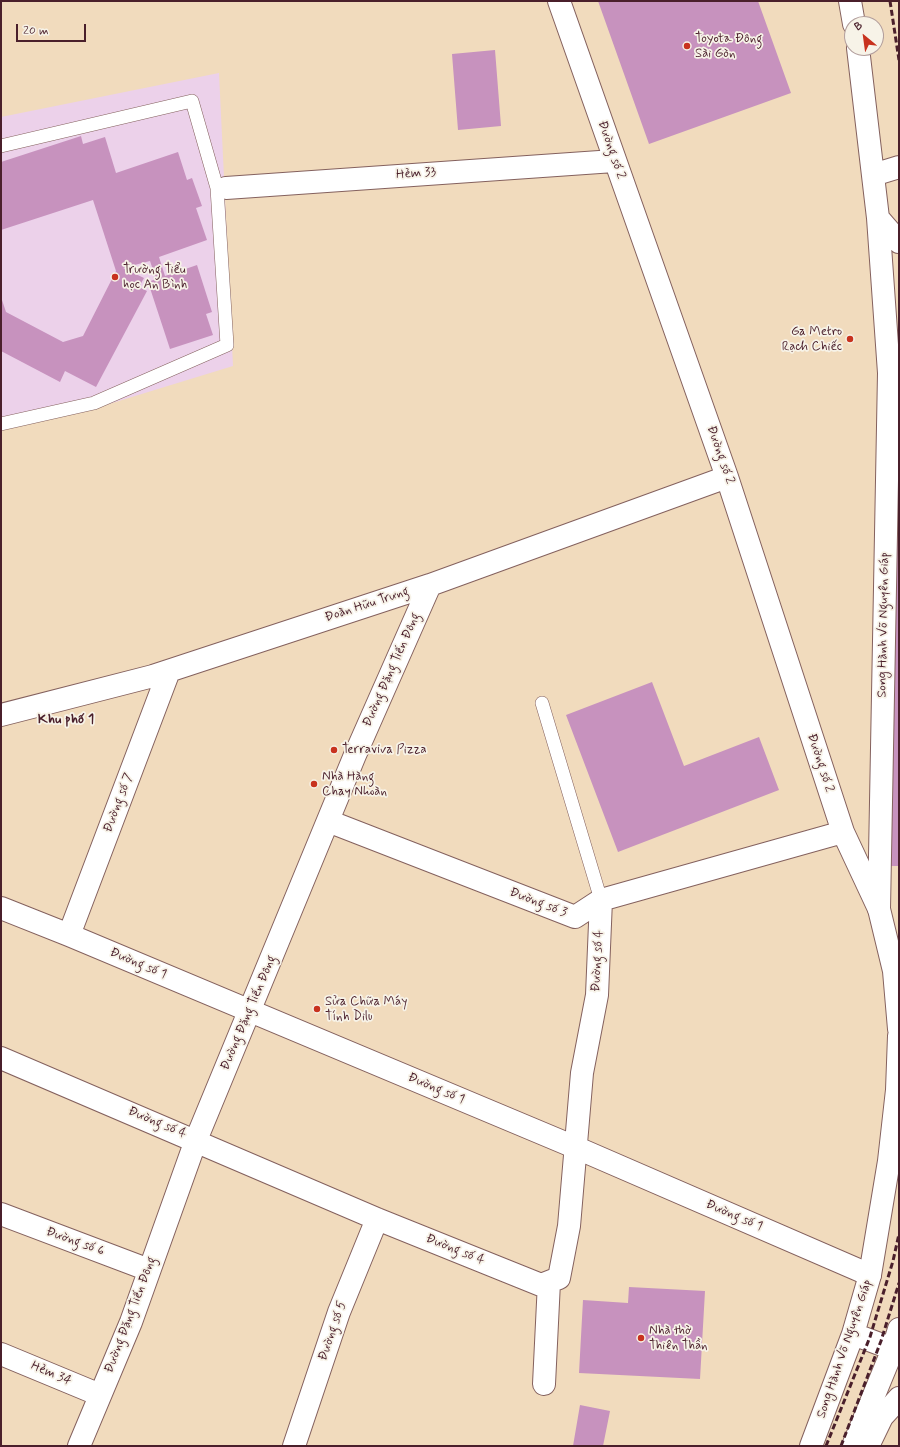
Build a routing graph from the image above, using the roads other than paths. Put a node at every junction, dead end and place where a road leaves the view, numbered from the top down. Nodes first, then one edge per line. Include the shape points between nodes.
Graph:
1 (559, 1) edge
2 (850, 1) edge
3 (853, 16) edge
4 (859, 56) edge
5 (1, 146) edge
6 (614, 160) junction
7 (899, 167) edge
8 (873, 175) junction
9 (222, 188) junction
10 (878, 218) junction
11 (899, 242) edge
12 (899, 290) edge
13 (884, 310) junction
14 (1, 424) edge
15 (728, 476) junction
16 (430, 585) junction
17 (168, 671) junction
18 (542, 703) dead end
19 (1, 715) edge
20 (328, 821) junction
21 (842, 832) junction
22 (601, 900) junction
23 (1, 908) edge
24 (879, 909) junction
25 (69, 934) junction
26 (249, 1011) junction
27 (899, 1029) edge
28 (899, 1036) edge
29 (1, 1058) edge
30 (196, 1140) junction
31 (577, 1148) junction
32 (1, 1214) edge
33 (377, 1219) junction
34 (149, 1270) junction
35 (870, 1275) junction
36 (549, 1282) junction
37 (852, 1334) junction
38 (896, 1339) edge
39 (1, 1354) edge
40 (544, 1384) dead end
41 (100, 1395) junction
42 (899, 1398) edge
43 (79, 1446) edge
44 (294, 1446) edge
45 (811, 1446) edge
46 (853, 1446) edge
47 (868, 1446) edge

1 - 6 main road, Đường số 2
2 - 3 main road
4 - 8 main road, Song Hành Võ Nguyên Giáp
5 - 9 lane via 192,101
6 - 9 main road, Hẻm 33
6 - 15 main road, Đường số 2
7 - 8 main road
8 - 10 main road, Song Hành Võ Nguyên Giáp
9 - 14 lane via 227,345 94,403
10 - 11 main road
10 - 13 main road, Song Hành Võ Nguyên Giáp
12 - 13 main road
13 - 24 main road, Song Hành Võ Nguyên Giáp via 889,373
15 - 16 main road, Đoàn Hữu Trưng
15 - 21 main road, Đường số 2
16 - 17 main road, Đoàn Hữu Trưng
16 - 20 main road, Đường Đặng Tiến Đông
17 - 19 main road, Đoàn Hữu Trưng
17 - 25 main road, Đường số 7
18 - 22 lane
20 - 22 main road, Đường số 3 via 575,917
20 - 26 main road, Đường Đặng Tiến Đông
21 - 22 main road, Đường số 3
21 - 24 main road, Đường số 2
22 - 31 main road, Đường số 4 via 597,995 582,1073
23 - 25 main road, Đường số 1
24 - 27 main road, Song Hành Võ Nguyên Giáp via 894,971
25 - 26 main road, Đường số 1
26 - 30 main road, Đường Đặng Tiến Đông
26 - 31 main road, Đường số 1
28 - 35 main road, Song Hành Võ Nguyên Giáp via 895,1106
29 - 30 main road, Đường số 4
30 - 33 main road, Đường số 4
30 - 34 main road, Đường Đặng Tiến Đông
31 - 35 main road, Đường số 1
31 - 36 main road, Đường số 4 via 569,1226 559,1278
32 - 34 main road, Đường số 6
33 - 36 main road, Đường số 4 via 541,1284
33 - 44 main road, Đường số 5 via 339,1312
34 - 41 main road, Đường Đặng Tiến Đông via 131,1322
35 - 37 main road, Song Hành Võ Nguyên Giáp
36 - 40 main road
37 - 38 main road
37 - 45 main road, Song Hành Võ Nguyên Giáp
38 - 46 main road
39 - 41 main road, Hẻm 34
41 - 43 main road, Đường Đặng Tiến Đông
42 - 47 main road via 882,1417

